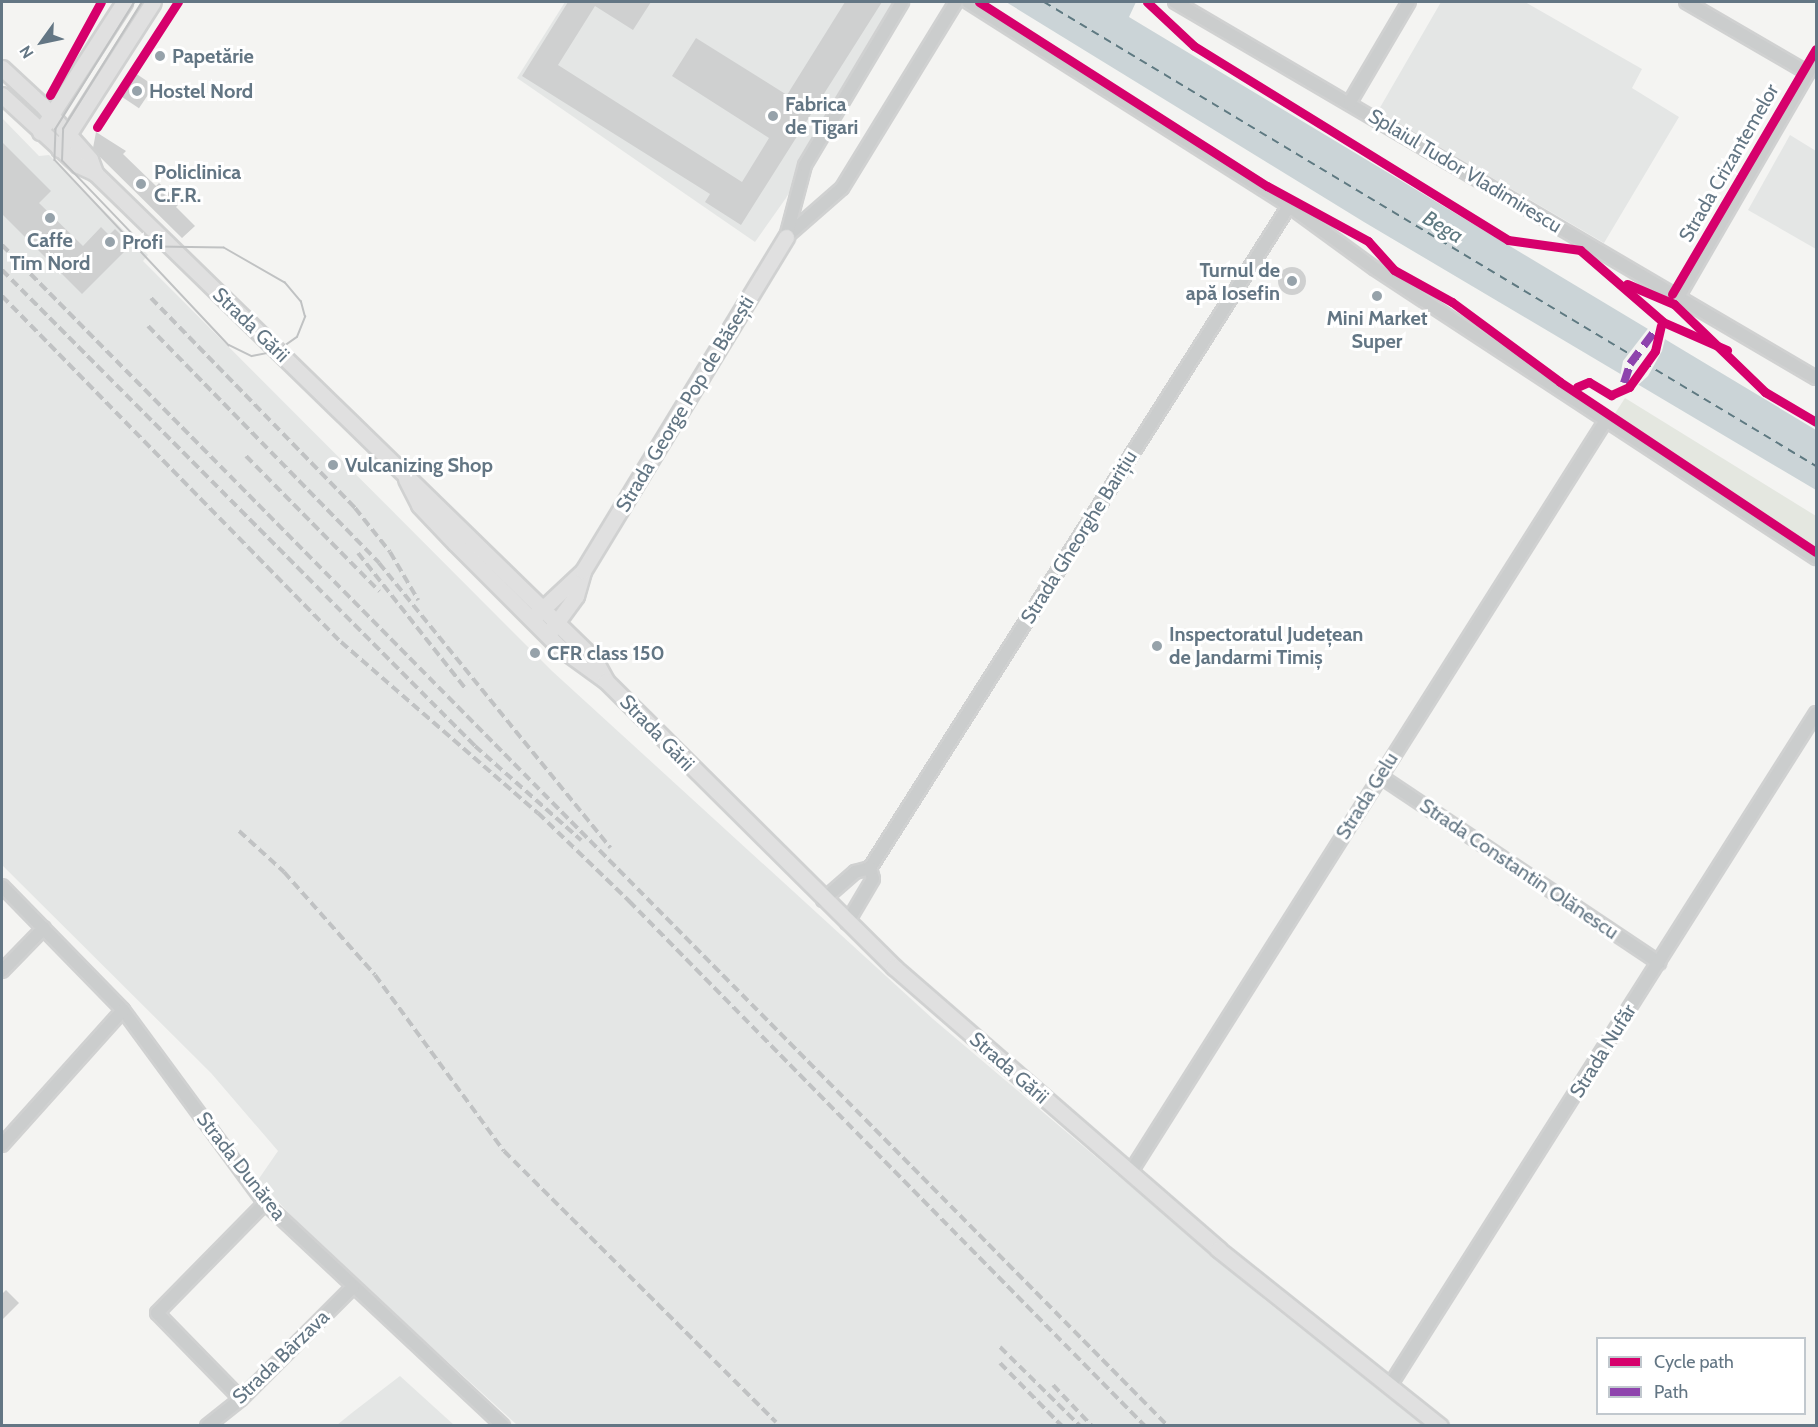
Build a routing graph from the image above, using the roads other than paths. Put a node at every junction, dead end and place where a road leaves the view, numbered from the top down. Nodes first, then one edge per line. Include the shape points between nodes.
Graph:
1 (124, 2) edge
2 (153, 2) edge
3 (903, 2) edge
4 (956, 2) edge
5 (968, 2) edge
6 (1175, 2) edge
7 (1409, 2) edge
8 (1686, 2) edge
9 (1816, 59) edge
10 (2, 68) edge
11 (1808, 73) junction
12 (2, 95) edge
13 (1350, 102) junction
14 (51, 115) junction
15 (40, 132) junction
16 (70, 137) junction
17 (59, 149) junction
18 (95, 173) junction
19 (1289, 206) junction
20 (786, 237) junction
21 (1678, 297) junction
22 (1816, 378) edge
23 (1606, 420) junction
24 (1816, 558) edge
25 (583, 571) junction
26 (537, 614) junction
27 (552, 628) junction
28 (1816, 713) edge
29 (1380, 776) junction
30 (870, 868) junction
31 (2, 886) edge
32 (823, 900) junction
33 (847, 923) junction
34 (44, 928) junction
35 (1659, 963) junction
36 (2, 971) edge
37 (123, 1010) junction
38 (2, 1145) edge
39 (1130, 1173) junction
40 (265, 1203) junction
41 (353, 1287) junction
42 (1389, 1387) junction
43 (241, 1399) junction
44 (207, 1425) edge
45 (503, 1425) edge
46 (1440, 1425) edge

1 - 14 main road
2 - 16 main road
3 - 20 street, Strada George Pop de Băsești via 805,165
4 - 20 street, Strada George Pop de Băsești via 842,188
5 - 19 street
6 - 13 street, Splaiul Tudor Vladimirescu
7 - 13 street
8 - 11 street
9 - 11 street, Strada Crizantemelor
10 - 14 main road, Strada Gării
11 - 21 street, Strada Crizantemelor
12 - 15 main road, Strada Gării
13 - 21 street, Splaiul Tudor Vladimirescu
14 - 15 main road
14 - 16 main road, Strada Gării
15 - 17 main road, Strada Gării
16 - 17 main road
16 - 18 main road, Strada Gării
17 - 18 main road, Strada Gării
18 - 26 main road, Strada Gării via 406,479 429,495
19 - 23 street
19 - 30 street, Strada Gheorghe Barițiu
20 - 25 main road, Strada George Pop de Băsești
21 - 22 street, Splaiul Tudor Vladimirescu
23 - 24 street
23 - 29 street, Strada Gelu
25 - 26 main road, Strada George Pop de Băsești
25 - 27 main road, Strada George Pop de Băsești via 576,596
26 - 27 main road, Strada Gării
27 - 32 main road, Strada Gării via 594,659 606,681
28 - 35 street, Strada Nufăr
29 - 35 street, Strada Constantin Olănescu
29 - 39 street, Strada Gelu
30 - 32 street via 855,872
30 - 33 street, Strada Gheorghe Barițiu via 873,879
31 - 34 street, Strada Dunărea
32 - 33 main road, Strada Gării
33 - 39 main road, Strada Gării
34 - 36 street
34 - 37 street, Strada Dunărea
35 - 42 street, Strada Nufăr
37 - 38 street
37 - 40 street, Strada Dunărea
39 - 42 main road, Strada Gării
40 - 41 street, Strada Dunărea
40 - 43 street via 157,1313
41 - 43 street, Strada Bârzava
41 - 45 street, Strada Dunărea
42 - 46 main road, Strada Gării
43 - 44 street, Strada Bârzava

